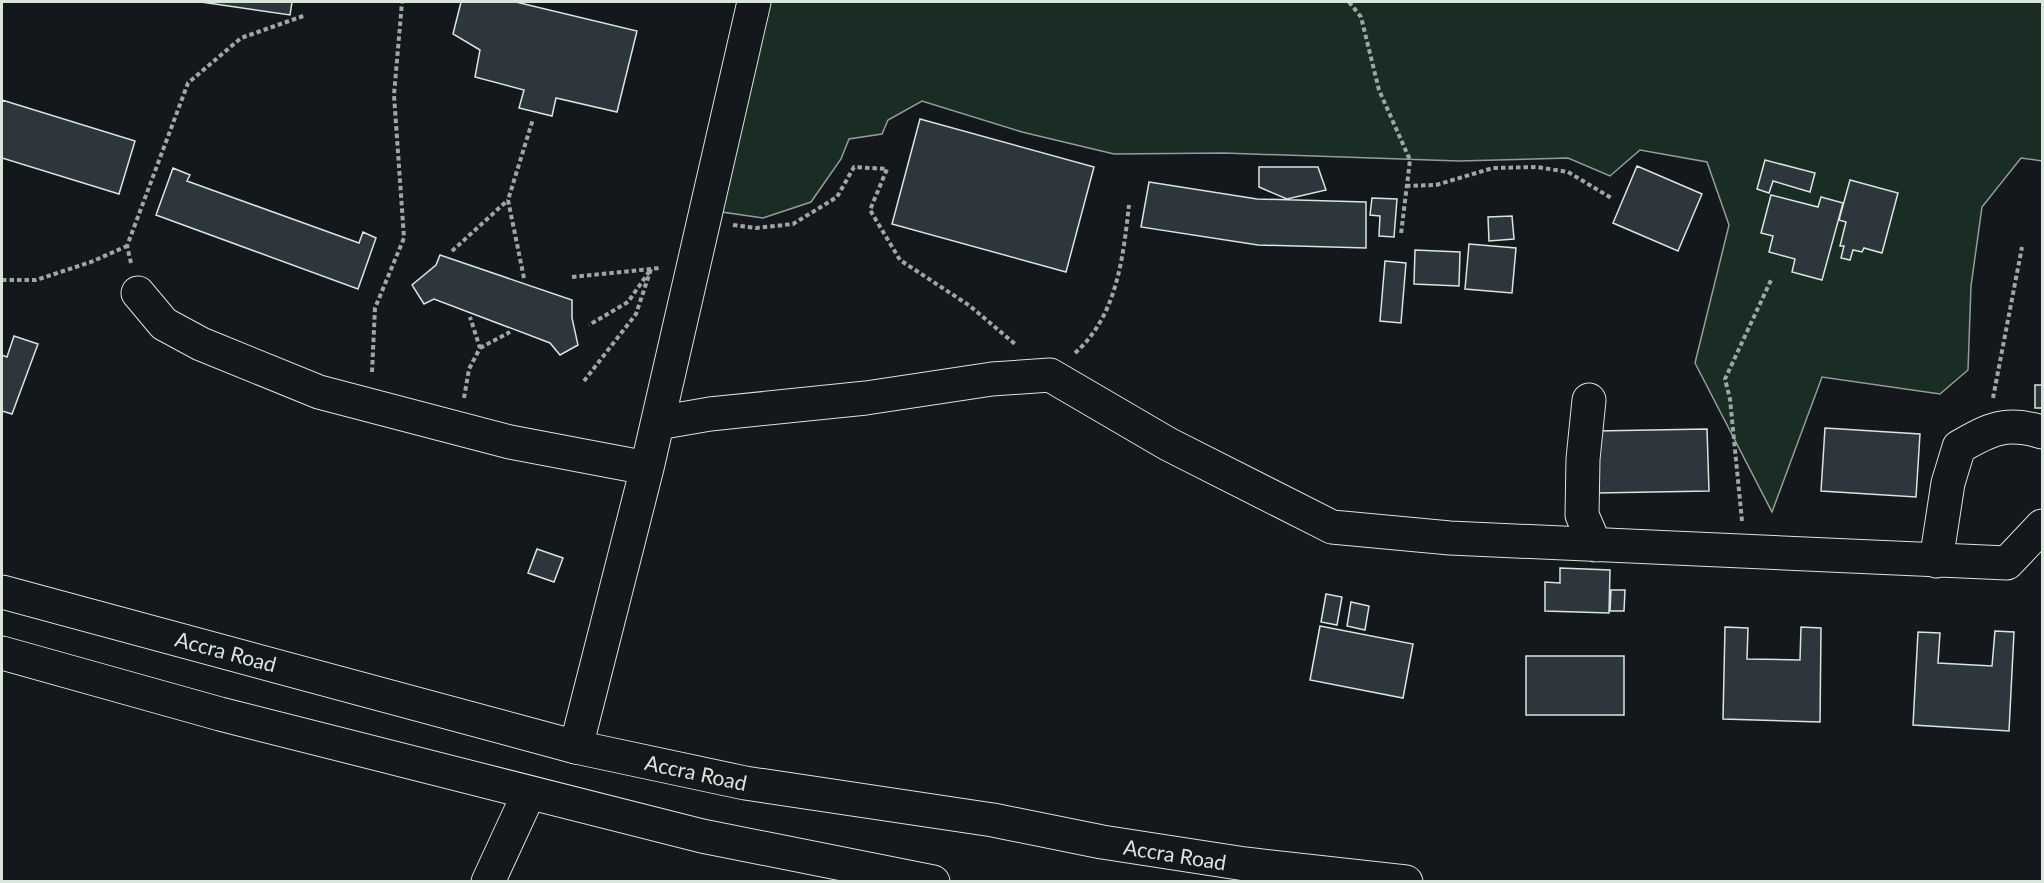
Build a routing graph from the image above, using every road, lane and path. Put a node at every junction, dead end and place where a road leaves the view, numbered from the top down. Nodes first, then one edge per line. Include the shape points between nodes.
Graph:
1 (402, 2) edge
2 (754, 2) edge
3 (1349, 2) edge
4 (306, 15) dead end
5 (533, 118) dead end
6 (1406, 186) junction
7 (1613, 199) dead end
8 (508, 200) junction
9 (1129, 205) dead end
10 (705, 213) junction
11 (1401, 234) dead end
12 (127, 246) junction
13 (2022, 247) dead end
14 (452, 251) dead end
15 (693, 265) junction
16 (651, 269) junction
17 (572, 277) dead end
18 (524, 278) dead end
19 (1772, 278) dead end
20 (2, 280) edge
21 (138, 293) joint
22 (470, 317) dead end
23 (589, 325) dead end
24 (510, 332) dead end
25 (480, 348) junction
26 (1050, 375) junction
27 (584, 381) dead end
28 (1589, 400) dead end
29 (373, 406) junction
30 (658, 423) junction
31 (461, 429) junction
32 (1990, 429) junction
33 (2043, 432) edge
34 (647, 468) junction
35 (2043, 526) edge
36 (1596, 544) junction
37 (1745, 552) junction
38 (1936, 561) junction
39 (2, 592) edge
40 (2, 653) edge
41 (576, 747) junction
42 (529, 793) junction
43 (488, 882) edge
44 (933, 882) edge
45 (1406, 882) edge

1 - 29 path via 394,95 404,238 375,308
2 - 10 main road
3 - 6 path via 1361,16 1379,90 1410,160
4 - 12 path via 241,38 188,83
5 - 8 path
6 - 7 path via 1436,185 1493,168 1537,167 1568,172
6 - 11 path
8 - 14 path
8 - 18 path
9 - 26 path via 1120,275 1092,338
10 - 15 main road
10 - 26 path via 729,225 756,228 793,224 837,197 854,167 887,169 870,210 900,260 970,306
12 - 20 path via 36,280
12 - 21 path
13 - 32 path
15 - 16 path
15 - 30 main road
16 - 17 path
16 - 23 path via 628,302
16 - 27 path via 636,314
19 - 37 path via 1725,379
21 - 29 main road via 164,324 201,344 319,392
22 - 25 path
24 - 25 path
25 - 31 path via 469,369
26 - 30 main road via 992,379
26 - 36 main road via 1168,444 1332,527 1450,538
28 - 36 main road via 1582,459 1582,515
29 - 31 main road
30 - 34 main road
31 - 34 main road
32 - 33 main road via 2020,425
32 - 38 main road via 1959,447 1948,483
34 - 41 main road
35 - 38 main road via 2007,563
36 - 37 main road
37 - 38 main road
39 - 41 main road, Accra Road
40 - 42 main road
41 - 45 main road, Accra Road via 745,783 993,820 1102,842 1245,864
42 - 43 main road
42 - 44 main road via 702,836

